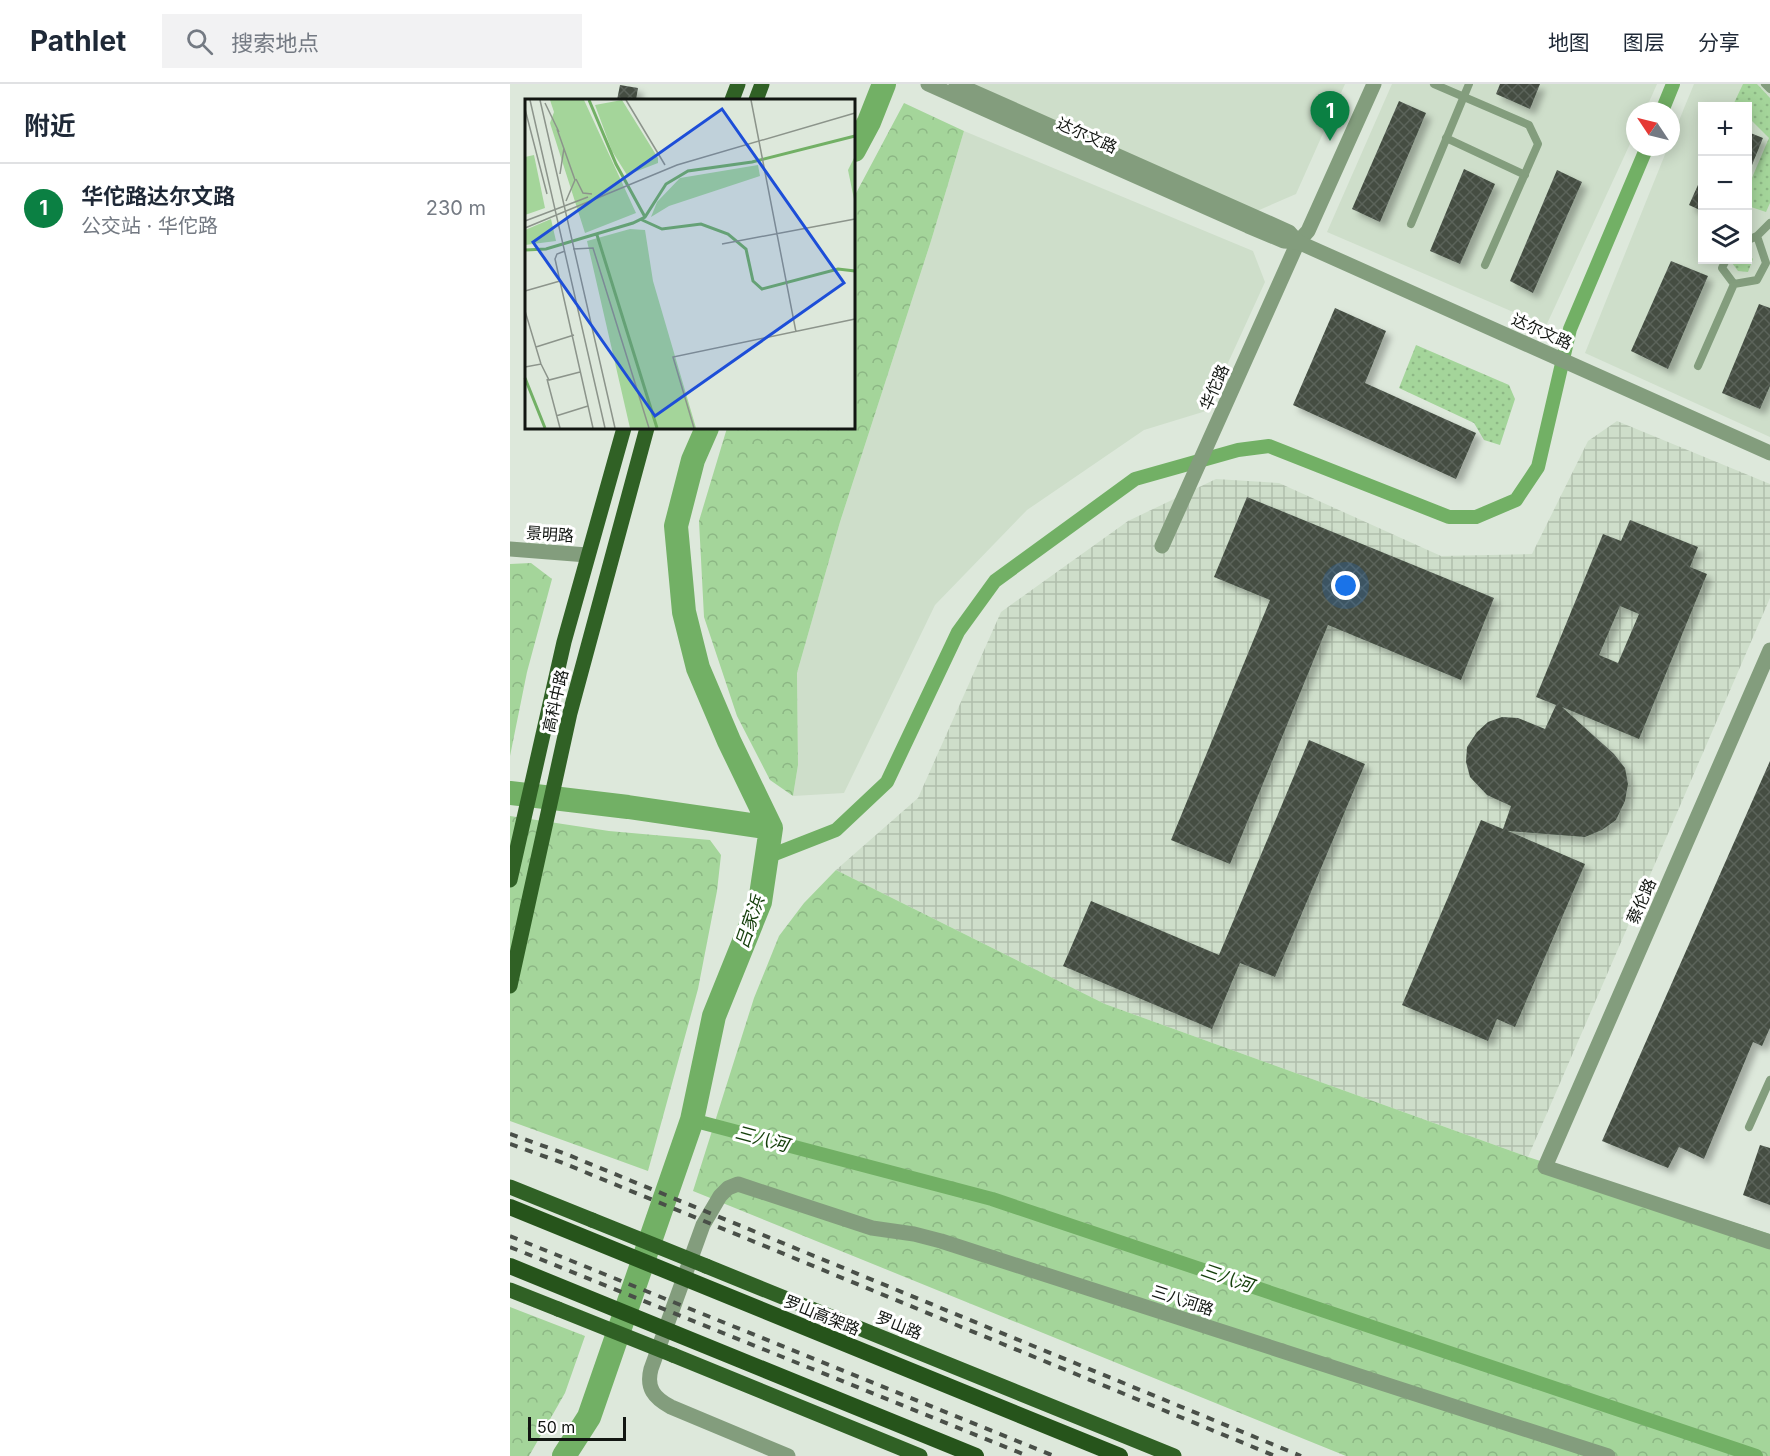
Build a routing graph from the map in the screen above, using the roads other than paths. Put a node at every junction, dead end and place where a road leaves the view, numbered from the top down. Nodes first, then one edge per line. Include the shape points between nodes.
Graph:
1 (738, 84) edge
2 (762, 84) edge
3 (928, 84) edge
4 (1365, 84) edge
5 (1374, 84) edge
6 (1434, 84) edge
7 (1469, 84) edge
8 (1765, 84) edge
9 (950, 88) edge
10 (1770, 89) edge
11 (1463, 97) junction
12 (732, 99) edge
13 (756, 99) edge
14 (1446, 138) junction
15 (1525, 176) junction
16 (1770, 223) edge
17 (1411, 224) dead end
18 (1757, 236) junction
19 (1752, 238) edge
20 (1299, 242) junction
21 (1724, 264) edge
22 (1485, 265) dead end
23 (1766, 273) edge
24 (1734, 284) junction
25 (1698, 366) dead end
26 (624, 429) edge
27 (647, 429) edge
28 (1770, 453) edge
29 (1162, 546) dead end
30 (510, 549) edge
31 (587, 555) junction
32 (1770, 650) edge
33 (510, 880) edge
34 (510, 986) edge
35 (1770, 1080) edge
36 (1749, 1127) dead end
37 (510, 1187) edge
38 (510, 1207) edge
39 (1770, 1242) edge
40 (510, 1266) edge
41 (510, 1290) edge
42 (788, 1456) edge
43 (920, 1456) edge
44 (976, 1456) edge
45 (1119, 1456) edge
46 (1174, 1456) edge
47 (1608, 1456) edge

1 - 12 main road
2 - 13 main road
3 - 9 street, 达尔文路
4 - 20 street, 华佗路 via 1299,227
5 - 20 street, 华佗路 via 1308,231
6 - 11 lane
7 - 11 lane
8 - 10 lane
9 - 20 street, 达尔文路 via 1289,232
11 - 14 lane
11 - 15 lane via 1530,125 1538,144
14 - 15 lane
14 - 17 lane
15 - 22 lane
16 - 18 lane
18 - 19 lane
18 - 23 lane
20 - 28 street, 达尔文路
20 - 29 street, 华佗路
21 - 24 lane via 1722,268
23 - 24 lane via 1757,280
24 - 25 lane
26 - 31 main road, 高科中路
27 - 34 main road, 高科中路 via 586,648
30 - 31 street, 景明路
31 - 33 main road, 高科中路
32 - 39 street, 蔡伦路 via 1545,1167
35 - 36 lane
37 - 46 main road, 罗山路, bridge
38 - 45 highway, 罗山高架路, bridge
40 - 44 highway, bridge
41 - 43 main road, bridge
42 - 47 street, 三八河路 via 660,1401 648,1378 703,1225 728,1188 738,1184 861,1225 941,1241

